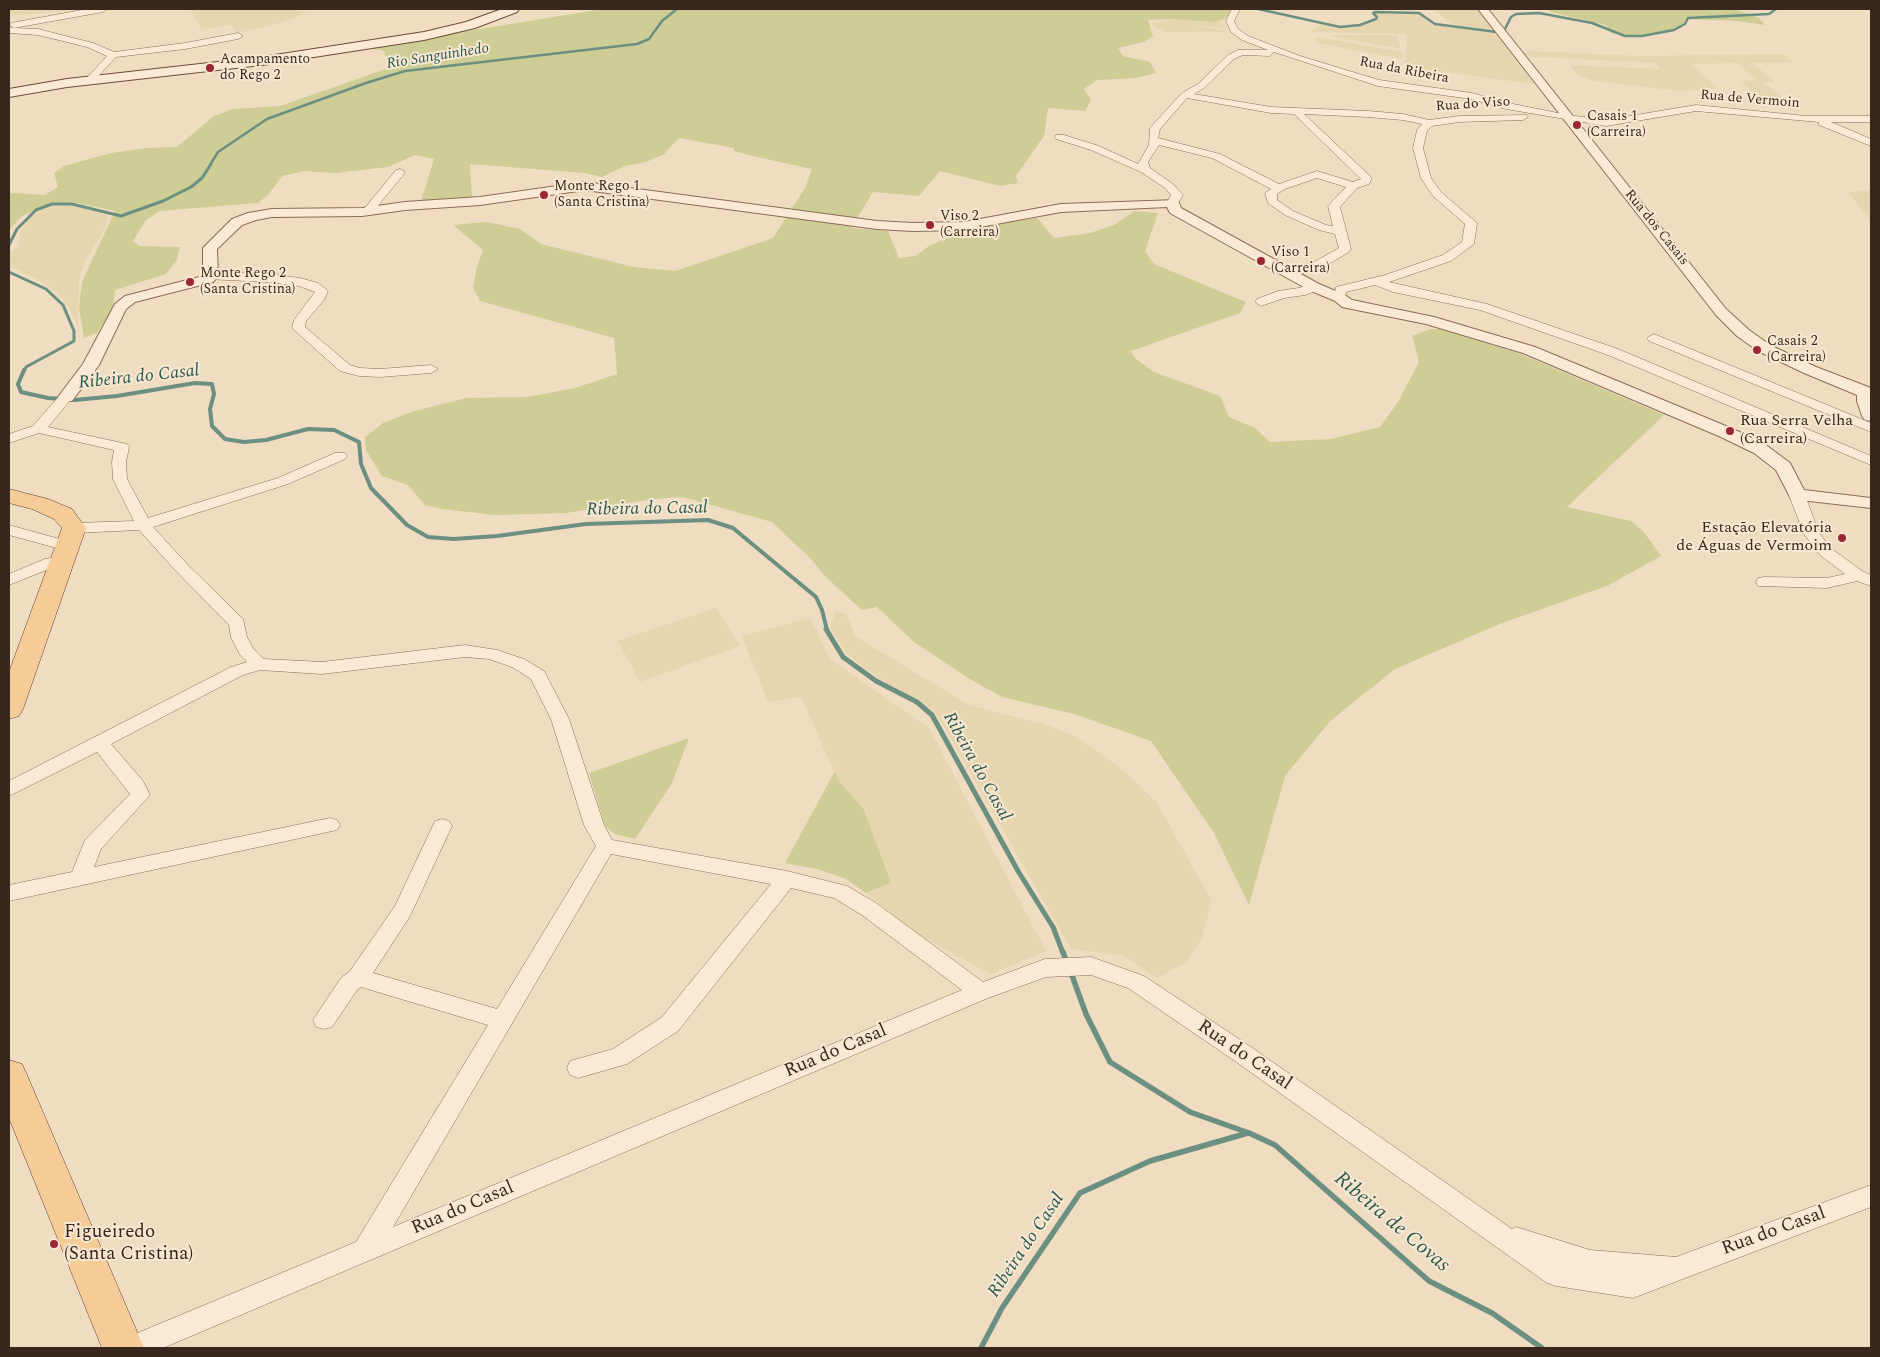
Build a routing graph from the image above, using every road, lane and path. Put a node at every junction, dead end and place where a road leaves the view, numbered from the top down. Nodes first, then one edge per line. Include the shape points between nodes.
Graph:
1 (103, 9) edge
2 (513, 9) edge
3 (1236, 9) edge
4 (1483, 9) edge
5 (9, 28) edge
6 (238, 36) dead end
7 (1284, 53) junction
8 (113, 55) junction
9 (90, 80) junction
10 (9, 93) edge
11 (1185, 95) junction
12 (1299, 112) junction
13 (1568, 118) junction
14 (1806, 119) junction
15 (1871, 119) edge
16 (1429, 123) junction
17 (1060, 137) dead end
18 (1153, 140) junction
19 (1871, 143) edge
20 (1145, 170) junction
21 (400, 172) dead end
22 (1353, 186) junction
23 (1278, 188) junction
24 (1173, 204) junction
25 (368, 211) junction
26 (1341, 232) junction
27 (1288, 273) junction
28 (211, 276) junction
29 (1376, 281) junction
30 (1314, 287) junction
31 (1340, 298) junction
32 (1261, 302) dead end
33 (1654, 338) dead end
34 (432, 369) dead end
35 (1868, 393) edge
36 (64, 400) joint
37 (1871, 416) edge
38 (1871, 428) edge
39 (38, 430) junction
40 (9, 439) edge
41 (340, 456) dead end
42 (1871, 461) edge
43 (1797, 495) junction
44 (9, 496) edge
45 (1871, 503) edge
46 (143, 525) junction
47 (9, 530) edge
48 (68, 545) junction
49 (1856, 575) junction
50 (9, 580) edge
51 (1871, 581) edge
52 (1764, 582) dead end
53 (259, 664) junction
54 (11, 698) edge
55 (100, 743) junction
56 (9, 789) edge
57 (330, 825) dead end
58 (442, 826) dead end
59 (606, 846) junction
60 (80, 878) junction
61 (787, 879) junction
62 (9, 893) edge
63 (358, 977) junction
64 (980, 992) junction
65 (324, 1020) dead end
66 (503, 1020) junction
67 (578, 1068) dead end
68 (9, 1076) edge
69 (1871, 1196) edge
70 (365, 1250) junction
71 (123, 1348) edge
72 (132, 1348) edge

1 - 5 street
2 - 9 main road via 470,25 424,36 262,61
3 - 7 street, Rua da Ribeira via 1230,21 1234,30 1245,38
4 - 13 street, Rua dos Casais
5 - 8 street via 56,36
6 - 8 street
7 - 11 street via 1241,52 1201,86
7 - 13 street, Rua da Ribeira via 1378,83 1472,96
8 - 9 street
9 - 10 main road
11 - 12 street via 1233,105
11 - 18 street via 1155,128
12 - 16 street via 1368,114
12 - 22 street via 1367,178 1366,182
13 - 14 street, Rua de Vermoin via 1606,122 1696,108
13 - 16 street, Rua do Viso via 1505,117
13 - 35 street, Rua dos Casais via 1730,321 1764,348 1783,358
14 - 15 street, Rua de Vermoin
14 - 19 street via 1834,126
16 - 29 street, Rua do Viso via 1422,130 1418,148 1426,178 1437,194 1472,224 1468,244 1447,258
17 - 20 street
18 - 20 street via 1154,145 1143,162
18 - 23 street via 1216,156
20 - 24 street via 1177,195
21 - 25 street
22 - 23 street via 1317,174
22 - 26 street via 1334,206
23 - 26 street via 1271,193 1272,201 1278,207 1322,228
24 - 25 street via 1070,208 964,226 914,228 585,186 480,201
24 - 27 street via 1175,210
25 - 28 street via 272,213 237,222 210,248
26 - 27 street via 1345,249 1336,256
27 - 30 street
28 - 34 street via 300,282 322,291 300,320 298,328 345,368 380,373
28 - 36 street via 204,281 150,292 130,299 120,307 91,365
29 - 31 street, Rua do Viso via 1340,290
29 - 42 street via 1393,288 1483,307 1613,352
30 - 31 street
30 - 32 street
31 - 43 street via 1347,304 1429,320 1529,350 1727,433 1760,449 1784,467
33 - 38 street
35 - 37 street via 1865,402
36 - 39 street
39 - 40 street
39 - 46 street via 122,448 120,479
41 - 46 street via 283,481
43 - 45 street
43 - 49 street via 1812,534 1826,552
44 - 48 main road via 63,514
46 - 48 street
46 - 53 street via 237,623 239,637
47 - 48 street
48 - 50 street via 51,562
48 - 54 main road
49 - 51 street
49 - 52 street via 1827,583
53 - 55 street via 237,671
53 - 59 street via 322,668 465,651 491,654 518,663 538,675 560,719 594,825
55 - 56 street
55 - 60 street via 136,786 140,796 92,845
57 - 60 street
58 - 63 street via 403,910
59 - 61 street
59 - 66 street
60 - 62 street
61 - 64 street via 840,892 869,909
61 - 67 street via 670,1024 620,1057
63 - 65 street via 349,984
63 - 66 street
64 - 69 street, Rua do Casal via 1045,968 1091,966 1136,982 1556,1274 1633,1286
64 - 70 street, Rua do Casal
66 - 70 street
68 - 71 main road
70 - 72 street, Rua do Casal

